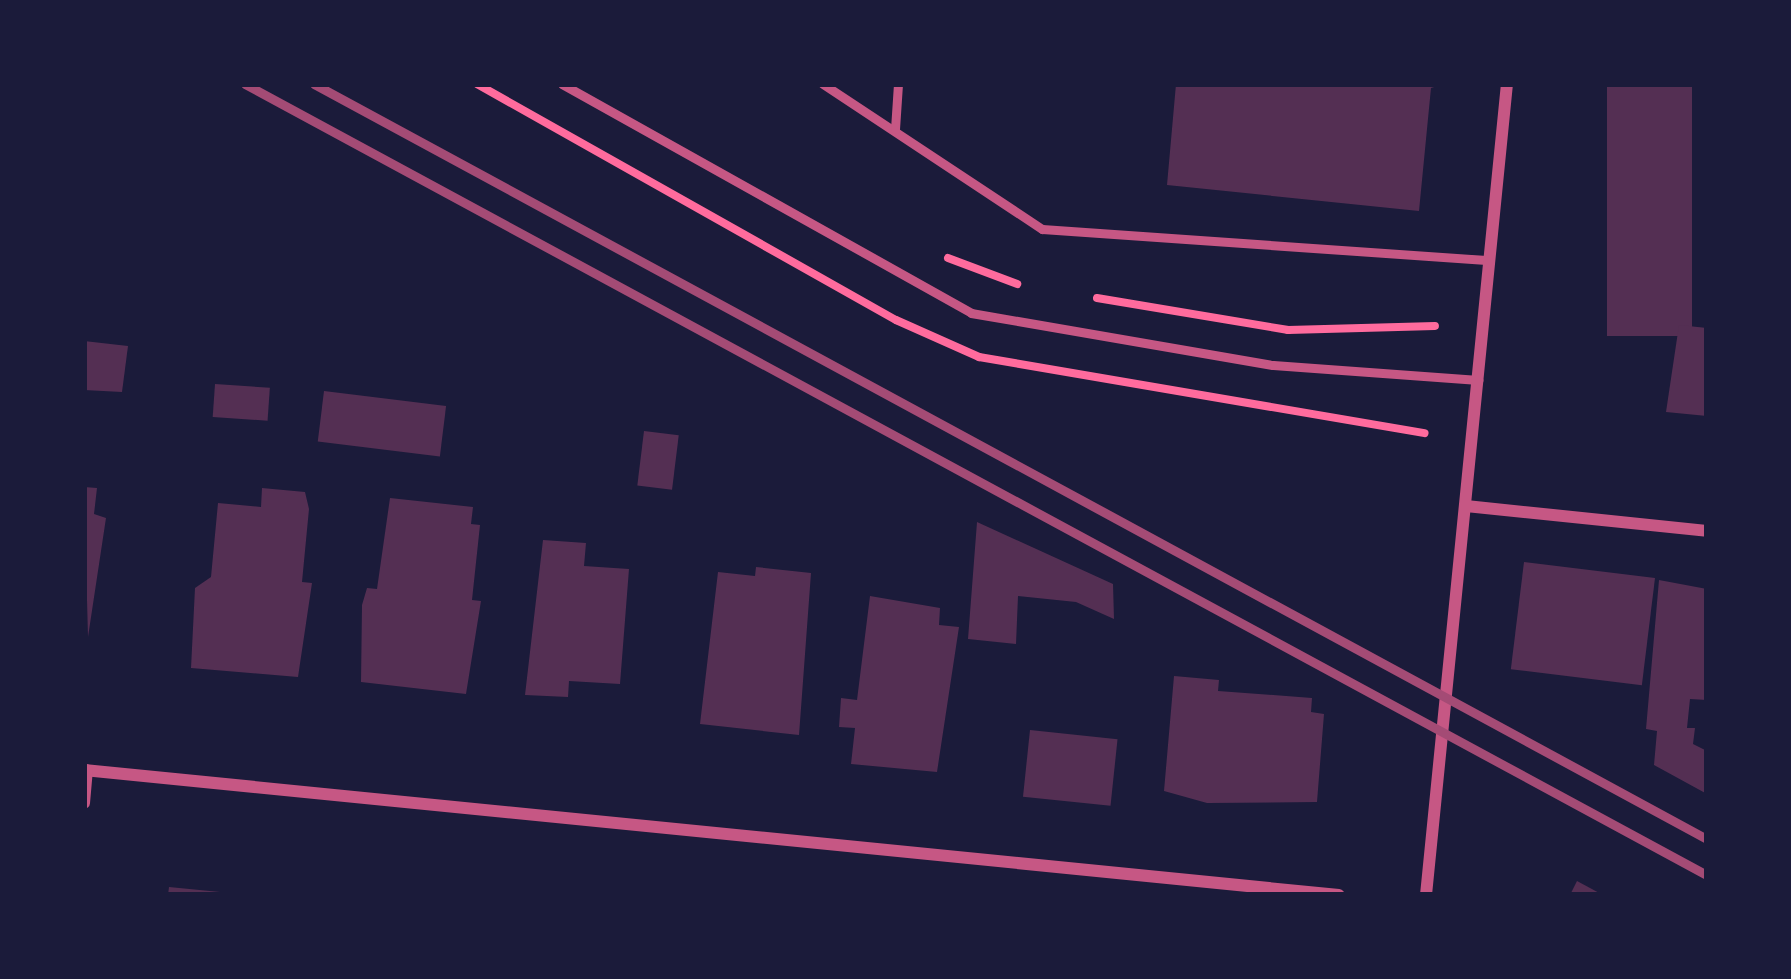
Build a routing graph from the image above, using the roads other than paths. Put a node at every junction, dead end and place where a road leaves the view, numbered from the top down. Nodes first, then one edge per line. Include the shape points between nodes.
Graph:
1 (562, 84) edge
2 (823, 84) edge
3 (898, 84) edge
4 (1507, 84) edge
5 (895, 129) junction
6 (1490, 260) junction
7 (1478, 380) junction
8 (1466, 506) junction
9 (1707, 530) edge
10 (86, 770) edge
11 (84, 803) edge
12 (1339, 895) edge
13 (1426, 895) edge

1 - 7 lane via 970,313 1273,365
2 - 5 lane
3 - 5 lane
4 - 6 street
5 - 6 lane via 1042,229
6 - 7 street
7 - 8 street
8 - 9 street
8 - 13 street
10 - 11 street
10 - 12 street

